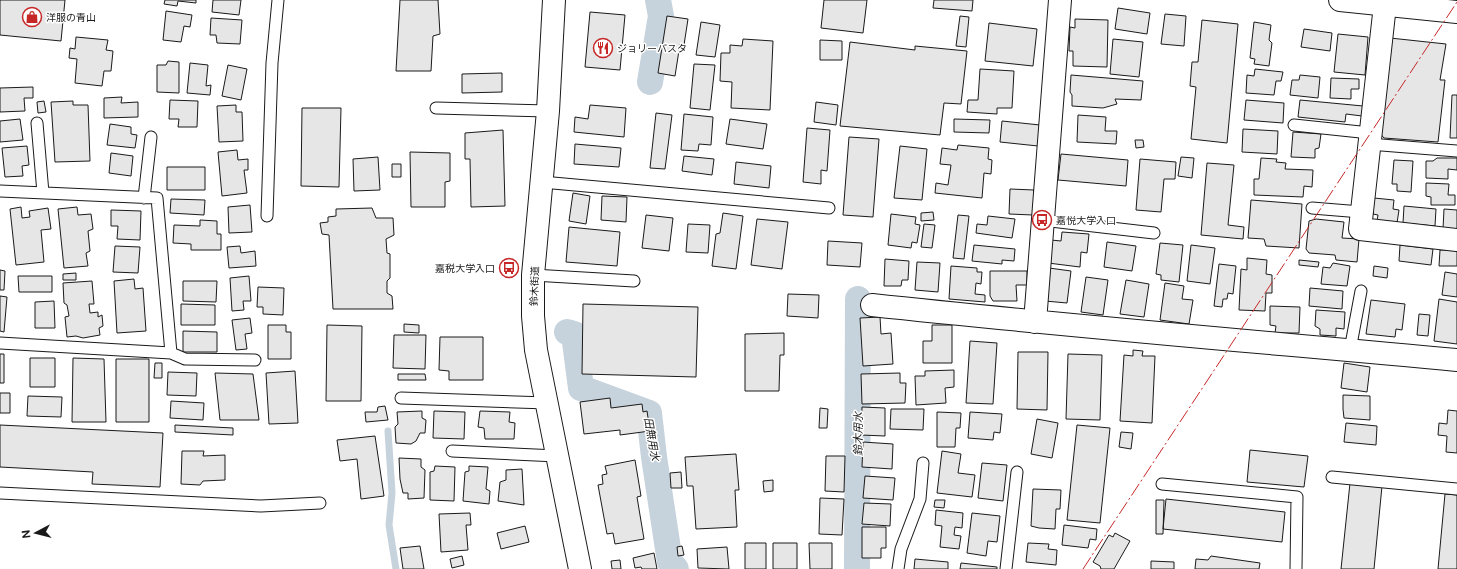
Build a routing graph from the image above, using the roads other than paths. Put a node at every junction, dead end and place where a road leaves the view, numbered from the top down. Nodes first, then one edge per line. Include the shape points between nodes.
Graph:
1 (278, 0) edge
2 (554, 0) edge
3 (1060, 0) edge
4 (1340, 0) edge
5 (1385, 5) junction
6 (1445, 8) edge
7 (436, 108) dead end
8 (548, 111) junction
9 (37, 123) dead end
10 (1294, 125) dead end
11 (151, 137) dead end
12 (1370, 139) junction
13 (1457, 151) edge
14 (542, 182) junction
15 (0, 191) edge
16 (43, 193) junction
17 (144, 198) junction
18 (829, 208) dead end
19 (1312, 208) dead end
20 (1361, 212) junction
21 (267, 216) dead end
22 (1042, 220) junction
23 (1154, 232) dead end
24 (1457, 240) edge
25 (533, 275) junction
26 (634, 281) dead end
27 (1361, 291) dead end
28 (872, 305) dead end
29 (1035, 322) junction
30 (0, 343) edge
31 (1350, 350) junction
32 (171, 352) junction
33 (255, 360) dead end
34 (1457, 360) edge
35 (401, 398) dead end
36 (548, 403) junction
37 (452, 451) dead end
38 (558, 456) junction
39 (923, 463) dead end
40 (1017, 472) dead end
41 (1332, 478) dead end
42 (1162, 484) dead end
43 (1457, 489) edge
44 (0, 493) edge
45 (320, 503) dead end
46 (580, 569) edge
47 (898, 569) edge
48 (1006, 569) edge
49 (1296, 569) edge

1 - 21 lane via 272,63
2 - 8 street, 鈴木街道
3 - 22 street
4 - 5 street
5 - 6 street
5 - 12 street
7 - 8 lane
8 - 14 street, 鈴木街道
9 - 16 lane
10 - 12 lane
11 - 17 lane
12 - 13 lane
12 - 20 street
14 - 18 lane
14 - 25 street, 鈴木街道
15 - 16 lane
16 - 17 lane
17 - 32 lane via 157,198
19 - 20 lane
20 - 24 street via 1360,229
22 - 23 lane
22 - 29 street
25 - 26 lane
25 - 36 street, 鈴木街道 via 536,350
27 - 31 lane
28 - 29 street
29 - 31 street
30 - 32 lane
31 - 34 street
32 - 33 lane via 185,359
35 - 36 lane
36 - 38 street, 鈴木街道
37 - 38 lane
38 - 46 street, 鈴木街道
39 - 47 lane via 920,499 901,549
40 - 48 lane
41 - 43 lane
42 - 49 lane via 1297,497
44 - 45 lane via 261,506

